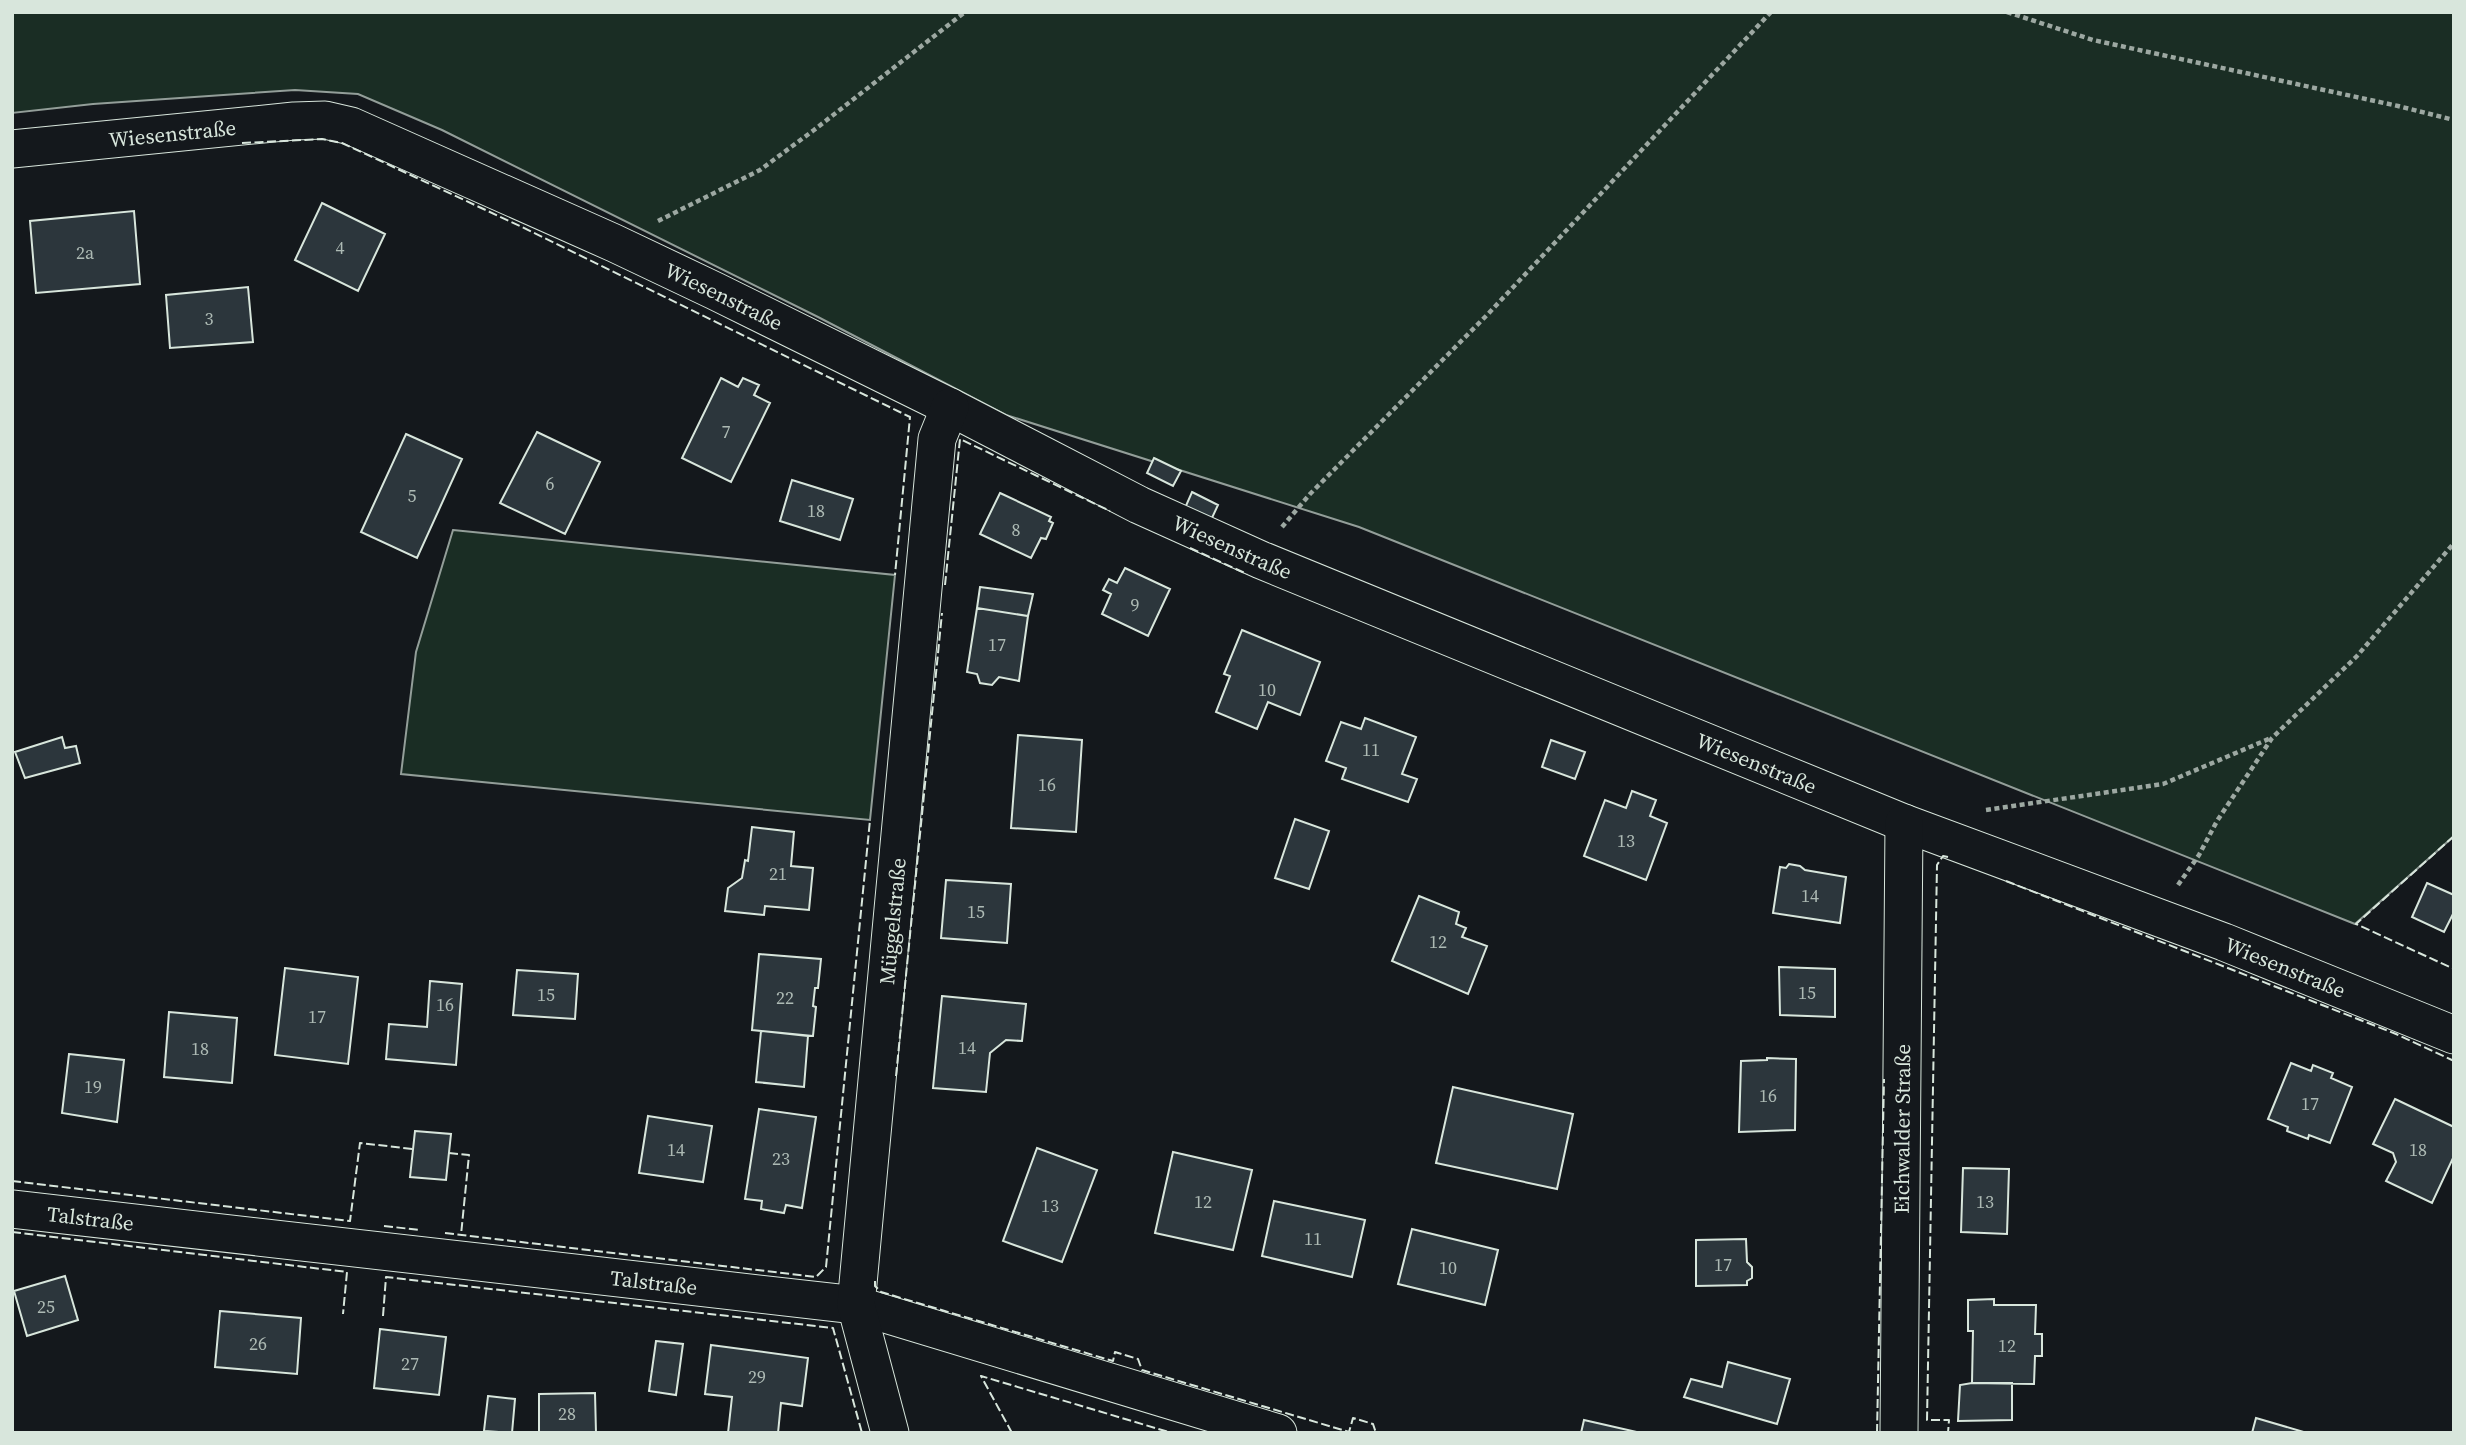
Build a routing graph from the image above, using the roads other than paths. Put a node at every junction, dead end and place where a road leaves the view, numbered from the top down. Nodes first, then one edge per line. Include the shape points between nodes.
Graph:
1 (12, 149) edge
2 (950, 407) junction
3 (1904, 823) junction
4 (2454, 1035) edge
5 (12, 1209) edge
6 (856, 1305) junction
7 (890, 1433) edge
8 (1278, 1433) edge
9 (1899, 1433) edge

1 - 2 street, Wiesenstraße via 233,125 325,120 351,126 614,243
2 - 3 street, Wiesenstraße via 1139,505 1261,560
2 - 6 street, Müggelstraße via 937,439
3 - 4 street, Wiesenstraße
3 - 9 street, Eichwalder Straße
5 - 6 street, Talstraße
6 - 7 street, Müggelstraße
6 - 8 street, Talstraße

